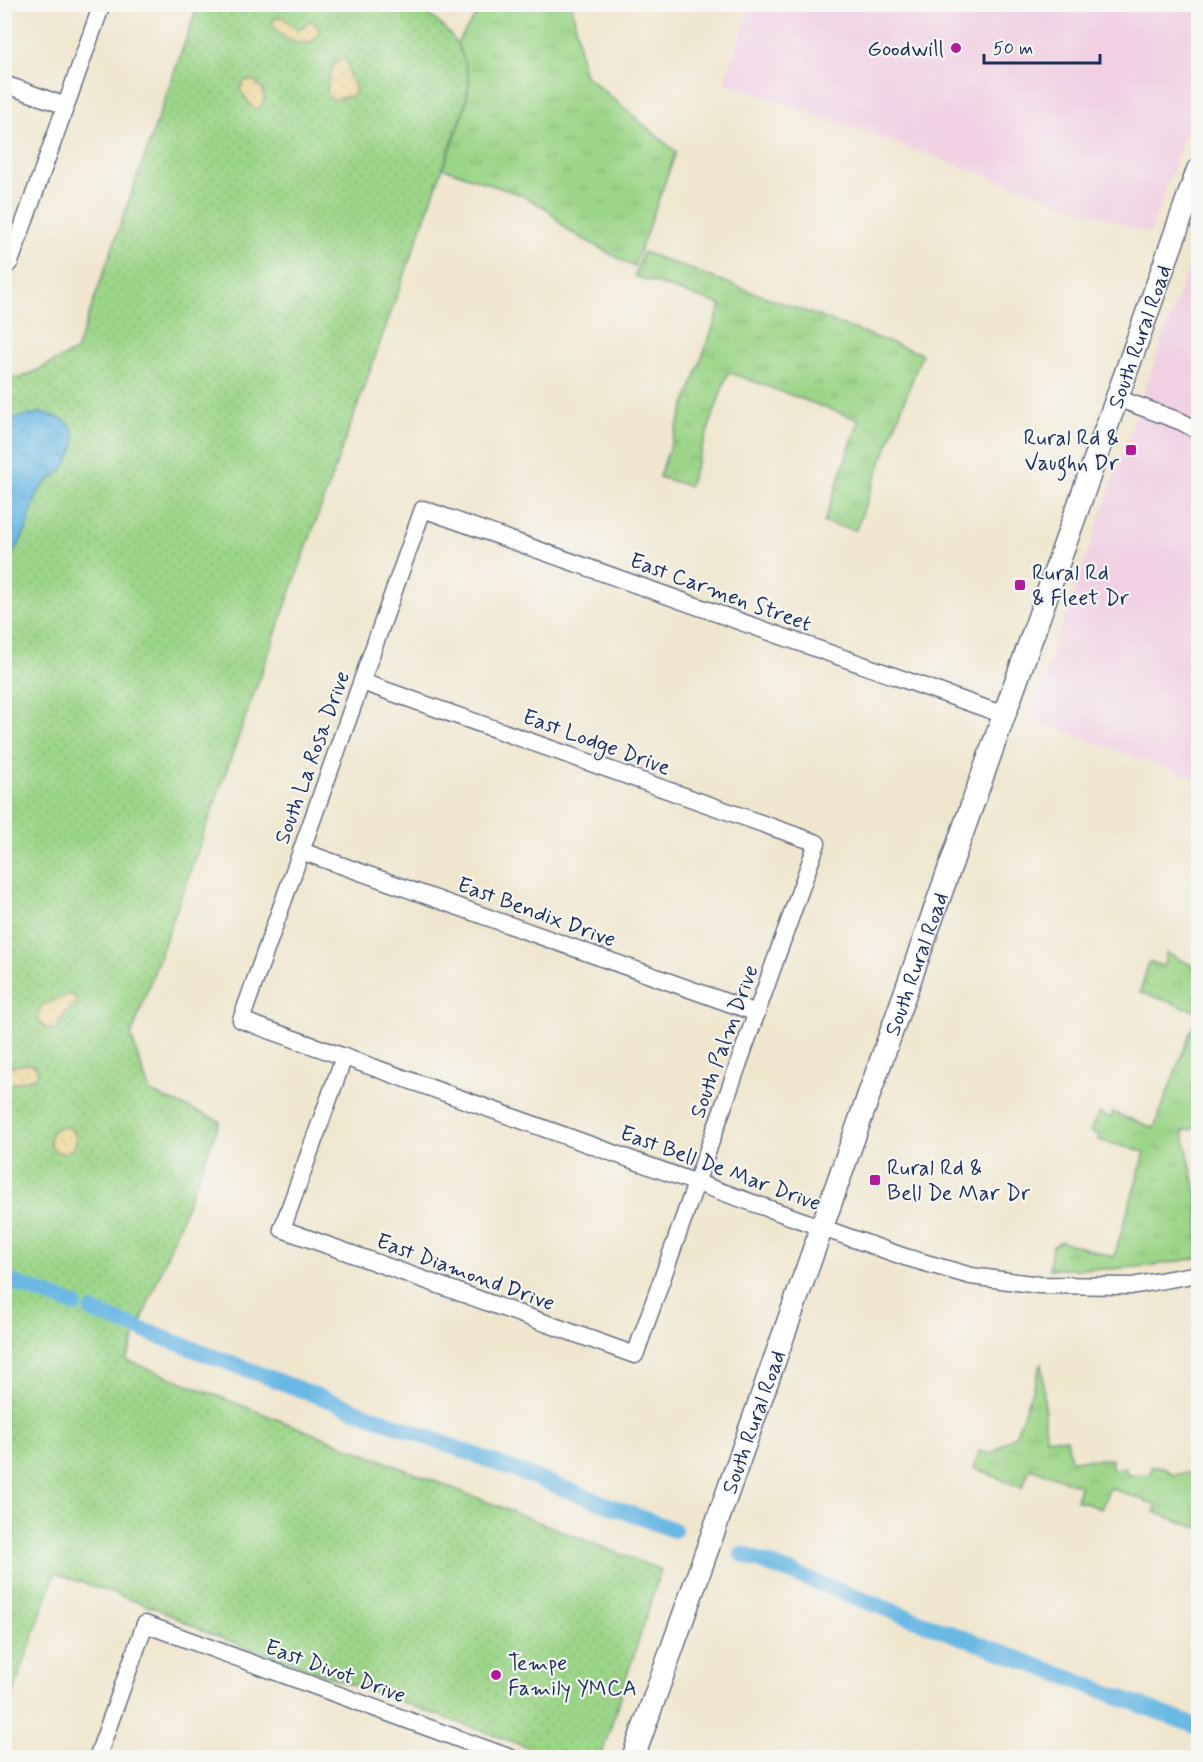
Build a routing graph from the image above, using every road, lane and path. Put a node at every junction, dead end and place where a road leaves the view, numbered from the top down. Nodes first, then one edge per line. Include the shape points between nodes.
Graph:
1 (102, 4) edge
2 (4, 84) edge
3 (66, 106) junction
4 (1198, 170) edge
5 (4, 268) edge
6 (1117, 398) junction
7 (1198, 431) edge
8 (423, 509) joint
9 (362, 682) junction
10 (1004, 715) junction
11 (817, 843) joint
12 (302, 851) junction
13 (757, 1013) junction
14 (241, 1020) joint
15 (344, 1057) junction
16 (697, 1182) junction
17 (822, 1227) junction
18 (1198, 1274) edge
19 (635, 1355) joint
20 (97, 1758) edge
21 (511, 1758) edge
22 (633, 1758) edge

1 - 3 street
2 - 3 street
3 - 5 street via 10,262
4 - 6 main road, South Rural Road
6 - 7 street
6 - 10 main road, South Rural Road
8 - 9 street, South La Rosa Drive
8 - 10 street, East Carmen Street
9 - 11 street, East Lodge Drive
9 - 12 street, South La Rosa Drive
10 - 17 main road, South Rural Road
11 - 13 street, South Palm Drive
12 - 13 street, East Bendix Drive
12 - 14 street, South La Rosa Drive
13 - 16 street, South Palm Drive
14 - 15 street, East Bell De Mar Drive
15 - 16 street, East Bell De Mar Drive
15 - 19 street, East Diamond Drive via 282,1229
16 - 17 street, East Bell De Mar Drive
16 - 19 street, South Palm Drive
17 - 18 street, East Bell De Mar Drive via 937,1267 1039,1285 1131,1286
17 - 22 main road, South Rural Road
20 - 21 street, East Divot Drive via 145,1624

